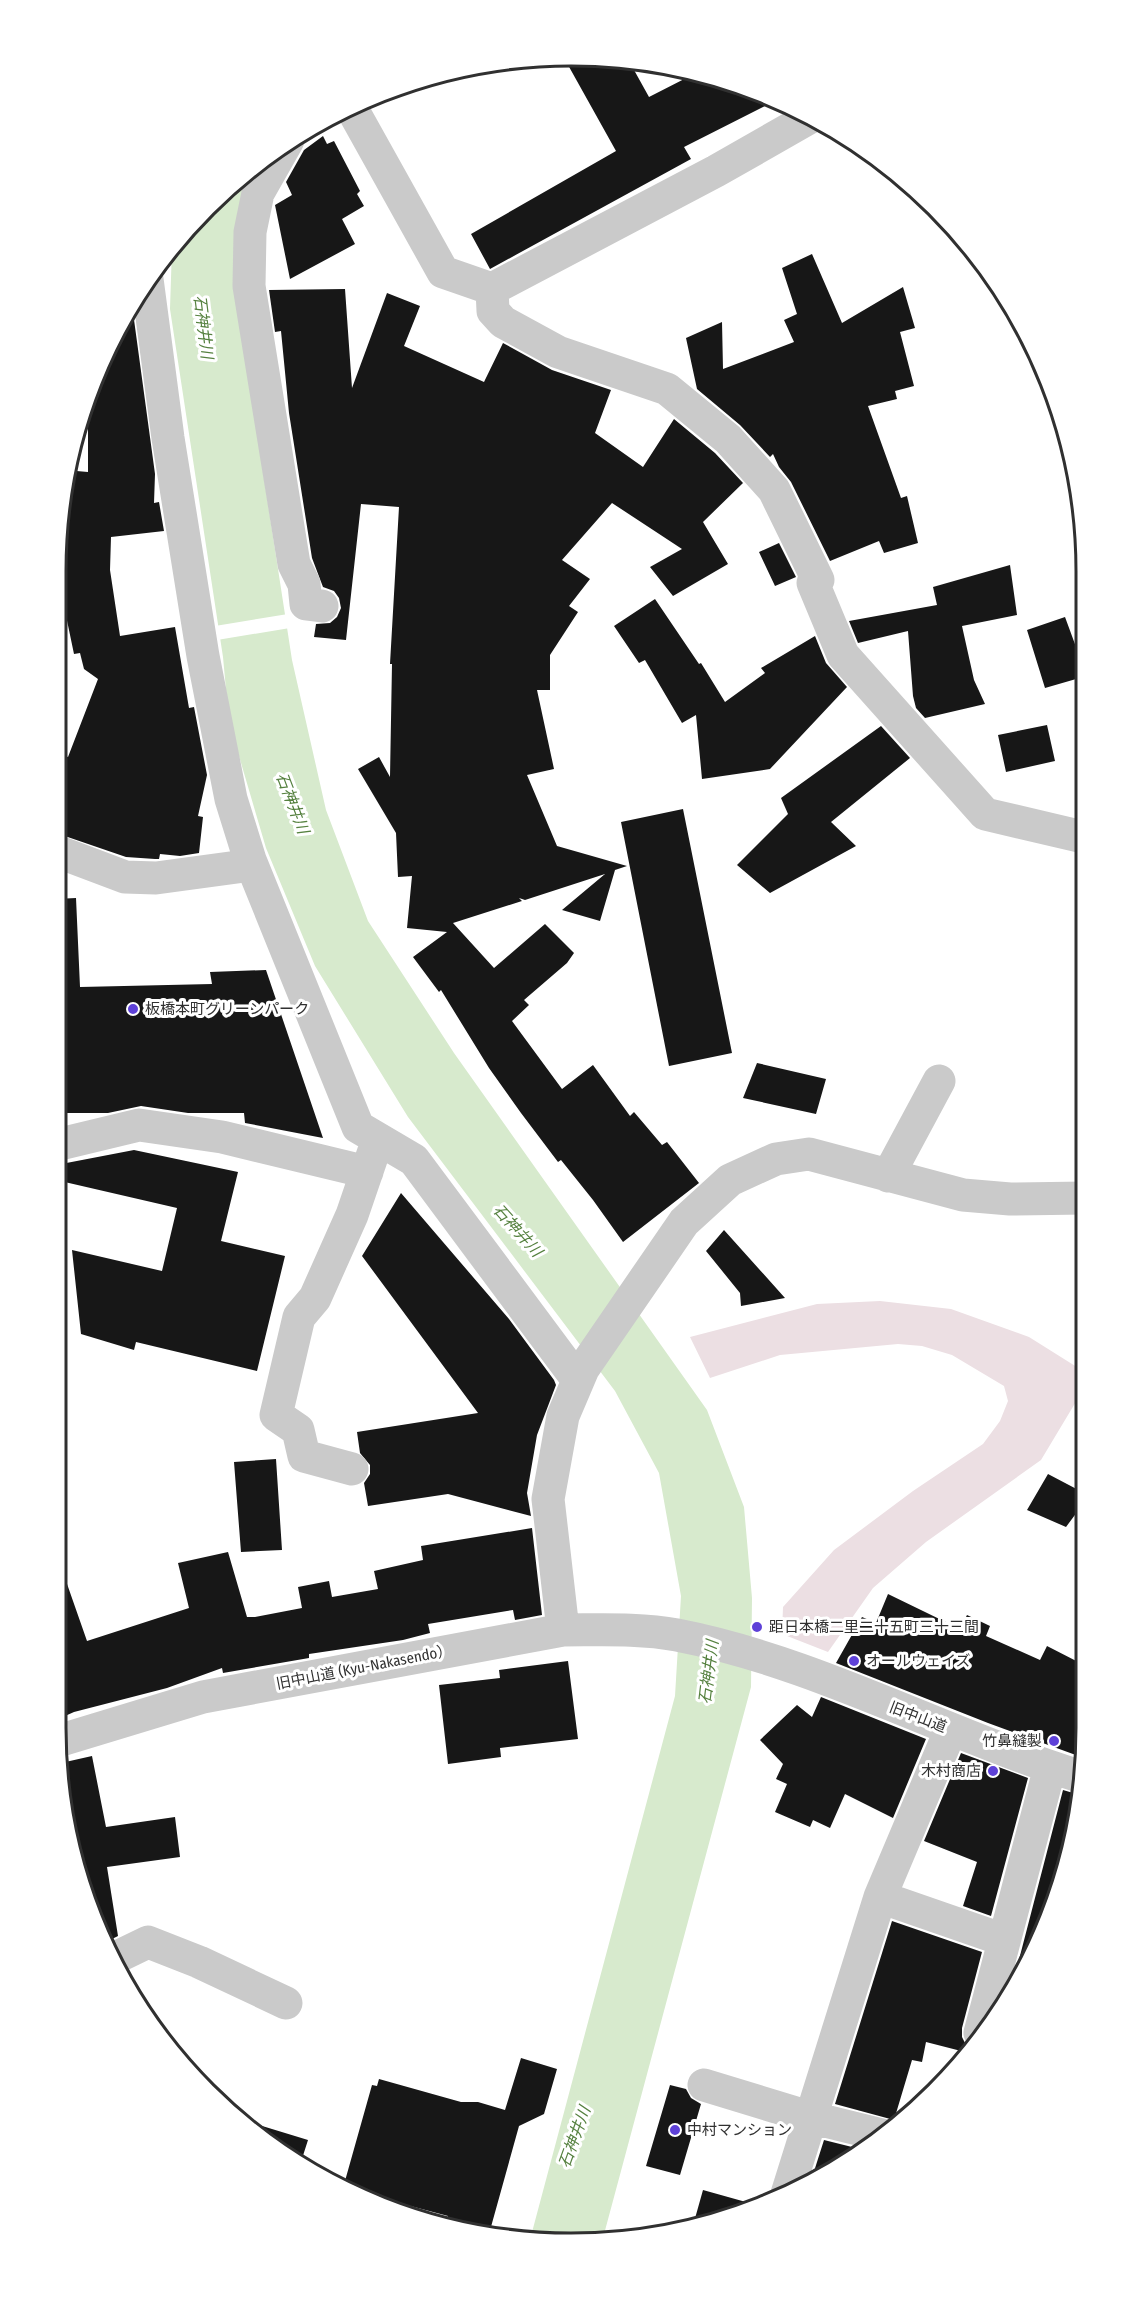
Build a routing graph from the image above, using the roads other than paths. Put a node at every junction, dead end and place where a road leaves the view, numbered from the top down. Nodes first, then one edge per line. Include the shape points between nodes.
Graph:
1 (355, 115) edge
2 (802, 122) edge
3 (276, 161) edge
4 (492, 289) junction
5 (149, 293) edge
6 (322, 606) dead end
7 (1076, 835) edge
8 (66, 855) edge
9 (252, 865) junction
10 (939, 1082) dead end
11 (378, 1139) junction
12 (66, 1143) edge
13 (367, 1172) junction
14 (888, 1176) junction
15 (1076, 1198) edge
16 (580, 1374) junction
17 (351, 1469) dead end
18 (563, 1630) junction
19 (675, 1634) joint
20 (951, 1729) junction
21 (66, 1738) edge
22 (1050, 1767) junction
23 (1074, 1774) edge
24 (880, 1897) junction
25 (1004, 1940) junction
26 (120, 1955) edge
27 (286, 2003) dead end
28 (984, 2019) edge
29 (704, 2085) dead end
30 (809, 2117) junction
31 (873, 2133) edge
32 (790, 2183) edge

1 - 4 street via 443,272
2 - 4 street
3 - 6 street via 258,193 250,232 249,286 294,564 304,584 306,604
4 - 7 street via 494,311 503,322 558,352 667,390 728,439 774,490 816,582 843,655 985,814
5 - 9 street via 168,438 222,760
8 - 9 street via 125,877 156,878
9 - 11 street via 358,1128
10 - 14 street
11 - 13 street
11 - 16 street via 414,1160
12 - 13 street via 139,1125 222,1137
13 - 17 street via 315,1298 299,1317 276,1415 298,1430 304,1456
14 - 15 street via 963,1195
14 - 16 street via 809,1154 776,1160 730,1179 684,1222
16 - 18 street via 563,1416 549,1499
18 - 19 street, 旧中山道 (Kyu-Nakasendo）
18 - 21 street, 旧中山道 (Kyu-Nakasendo） via 203,1697
19 - 20 street, 旧中山道 via 756,1655
20 - 22 street, 旧中山道
20 - 24 street
22 - 23 street, 旧中山道
22 - 25 street
24 - 25 street
24 - 30 street
25 - 28 street
26 - 27 street via 148,1942
29 - 30 street
30 - 31 street
30 - 32 street

